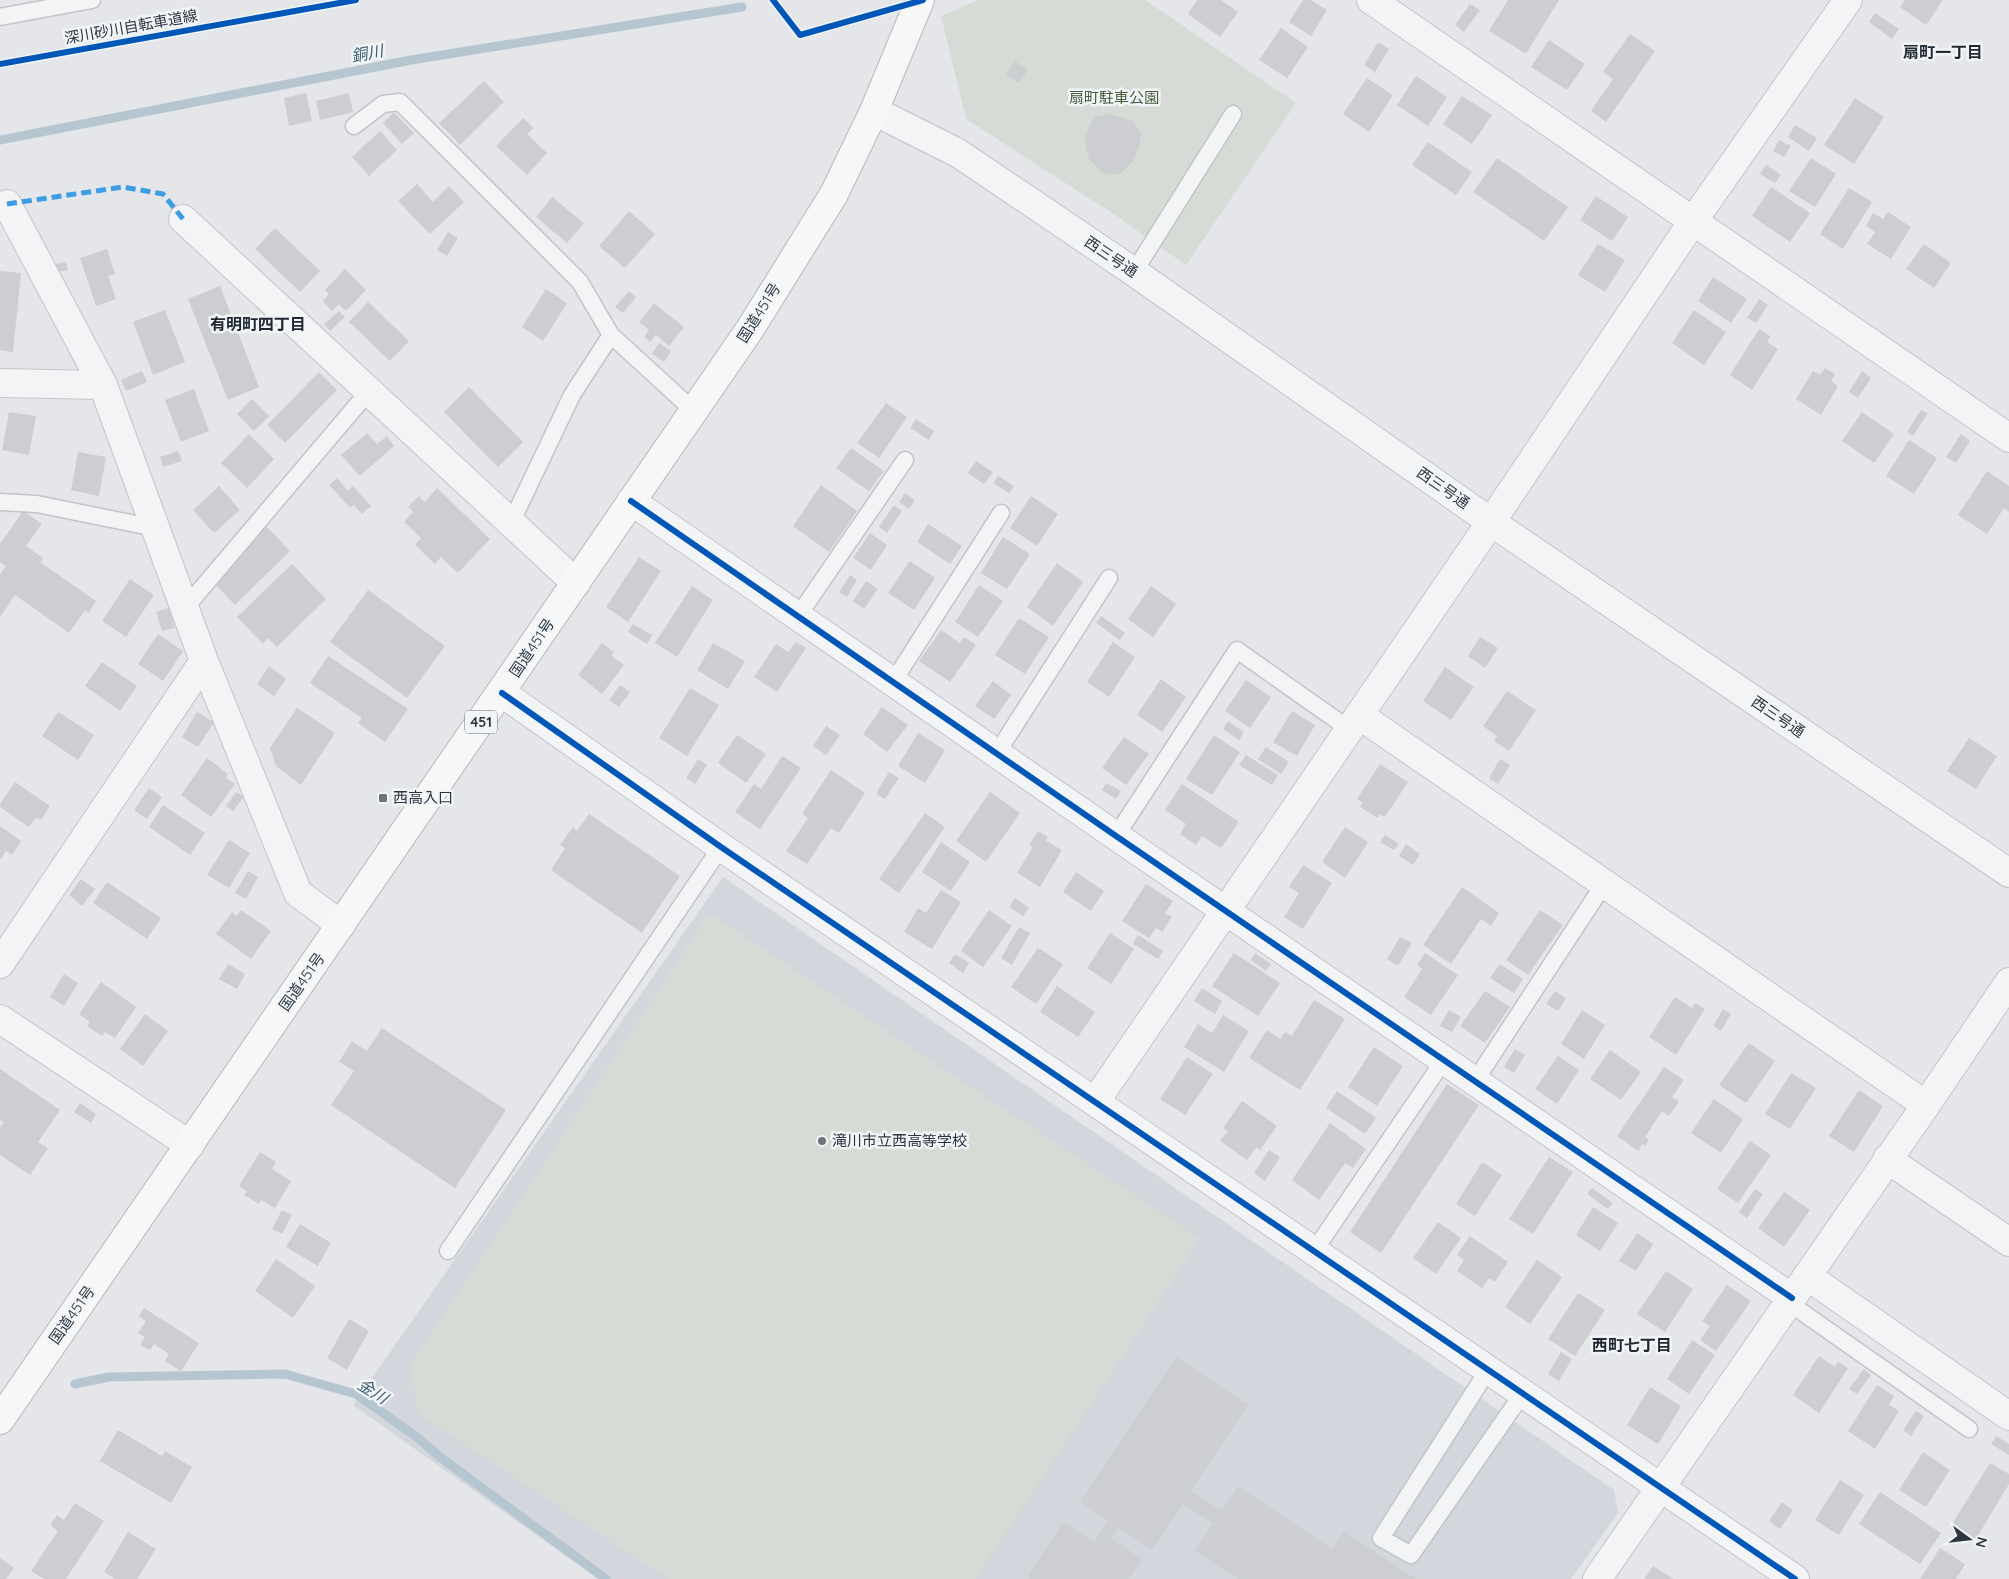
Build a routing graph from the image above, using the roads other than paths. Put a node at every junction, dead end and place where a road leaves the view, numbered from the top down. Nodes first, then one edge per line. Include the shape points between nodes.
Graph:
1 (92, 0) edge
2 (920, 0) edge
3 (1371, 0) edge
4 (1848, 0) edge
5 (0, 17) edge
6 (874, 111) junction
7 (1233, 114) dead end
8 (354, 126) dead end
9 (7, 204) dead end
10 (183, 219) dead end
11 (1693, 220) junction
12 (1134, 272) junction
13 (611, 335) junction
14 (0, 382) edge
15 (102, 385) junction
16 (369, 391) junction
17 (694, 410) junction
18 (2009, 438) edge
19 (906, 460) dead end
20 (631, 501) junction
21 (0, 502) edge
22 (1001, 513) dead end
23 (1491, 522) junction
24 (511, 523) junction
25 (155, 528) junction
26 (1109, 578) dead end
27 (576, 583) junction
28 (184, 608) junction
29 (798, 616) junction
30 (204, 661) junction
31 (893, 682) junction
32 (502, 693) junction
33 (1354, 722) junction
34 (997, 753) junction
35 (1116, 836) junction
36 (721, 847) junction
37 (2009, 873) edge
38 (1604, 884) junction
39 (1226, 911) junction
40 (341, 925) junction
41 (0, 964) edge
42 (2009, 982) edge
43 (0, 1019) edge
44 (1444, 1060) junction
45 (1475, 1081) junction
46 (1095, 1102) junction
47 (1926, 1105) junction
48 (190, 1145) junction
49 (1887, 1159) junction
50 (2009, 1242) edge
51 (448, 1250) dead end
52 (1314, 1251) junction
53 (1796, 1292) junction
54 (1488, 1370) junction
55 (1523, 1393) junction
56 (2009, 1416) edge
57 (0, 1420) edge
58 (1969, 1429) dead end
59 (1660, 1487) junction
60 (1597, 1579) edge
61 (1795, 1579) edge

1 - 5 lane
2 - 6 highway, 国道451号 / 451
3 - 11 street
4 - 11 street
6 - 12 street, 西三号通 via 958,153
6 - 17 highway, 国道451号 / 451 via 834,194 750,329
7 - 12 lane
8 - 13 lane via 383,104 400,102 580,282
9 - 15 street
10 - 16 street
11 - 18 street
11 - 23 street
12 - 23 street, 西三号通
13 - 17 lane
13 - 24 lane via 572,395
14 - 15 street
15 - 25 street
16 - 24 street
16 - 28 lane
17 - 20 highway, 国道451号 / 451
19 - 29 lane
20 - 27 highway, 国道451号 / 451
20 - 29 street
21 - 25 lane via 37,504
22 - 31 lane
23 - 33 street
23 - 37 street, 西三号通
24 - 27 street
25 - 28 street
26 - 34 lane
27 - 32 highway, 国道451号 / 451
28 - 30 street
29 - 31 street
30 - 40 street via 298,893
30 - 41 street
31 - 34 street
32 - 36 street
32 - 40 highway, 国道451号 / 451
33 - 35 lane via 1237,650
33 - 38 street
33 - 39 street
34 - 35 street
35 - 39 street
36 - 46 street
36 - 51 lane
38 - 45 lane
38 - 47 street
39 - 44 street
39 - 46 street
40 - 48 highway, 国道451号 / 451
42 - 47 street
43 - 48 street
44 - 45 street
44 - 52 lane
45 - 53 street
46 - 52 street
47 - 49 street
48 - 57 highway, 国道451号 / 451
49 - 50 street
49 - 53 street
52 - 54 street
53 - 56 street
53 - 58 lane
53 - 59 street
54 - 55 street
54 - 55 lane via 1381,1538 1410,1555
55 - 59 street
59 - 60 street
59 - 61 street

